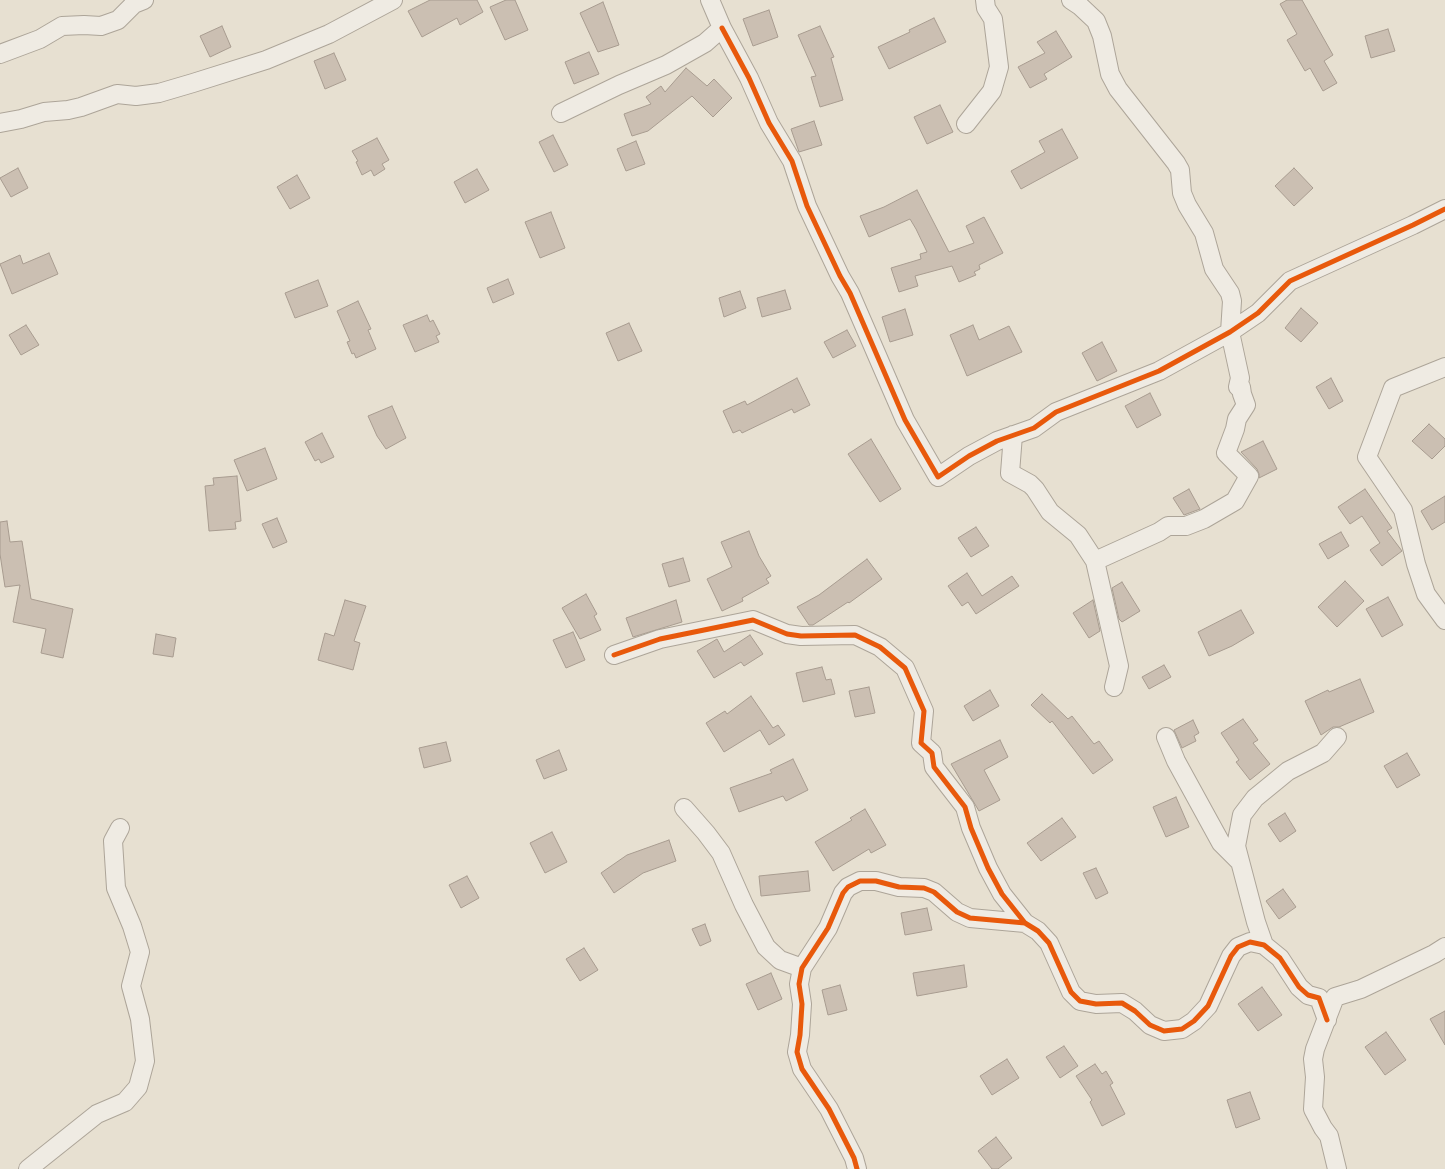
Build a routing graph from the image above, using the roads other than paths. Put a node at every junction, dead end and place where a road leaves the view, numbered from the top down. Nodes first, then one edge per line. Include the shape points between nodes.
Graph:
1 (144, 0) edge
2 (393, 0) edge
3 (710, 0) edge
4 (984, 0) edge
5 (1071, 0) edge
6 (722, 28) junction
7 (0, 54) edge
8 (561, 113) dead end
9 (0, 123) edge
10 (966, 124) dead end
11 (1445, 209) edge
12 (1230, 332) junction
13 (1445, 367) edge
14 (1013, 435) junction
15 (1096, 562) junction
16 (1445, 620) edge
17 (614, 655) dead end
18 (1114, 687) dead end
19 (1166, 737) dead end
20 (1337, 737) dead end
21 (684, 808) dead end
22 (120, 828) dead end
23 (1240, 862) junction
24 (1002, 894) junction
25 (997, 919) junction
26 (1025, 923) junction
27 (1264, 945) junction
28 (1445, 947) edge
29 (802, 968) junction
30 (1327, 1020) junction
31 (28, 1169) edge
32 (857, 1169) edge
33 (1337, 1169) edge

1 - 7 street via 134,4 118,20 101,26 62,26 40,40
2 - 9 street via 329,34 266,60 159,94 117,94 81,107
3 - 6 street
4 - 10 street via 993,20 999,67 992,91
5 - 12 street via 1096,21 1110,74 1118,89 1180,170 1182,193 1204,233 1214,269 1230,293
6 - 8 street via 705,43 666,65
6 - 14 street via 769,123 792,161 807,206 850,293 905,420 938,477 969,456
11 - 12 street via 1290,281 1258,313
12 - 14 street via 1159,371 1056,412 1034,428
12 - 15 street via 1240,378 1238,387 1241,387 1246,405 1237,419 1226,453 1249,476 1235,501 1186,526 1168,526
13 - 16 street via 1393,388 1367,457 1403,510 1426,594
14 - 15 street via 1010,473 1036,490 1050,512 1078,535
15 - 18 street via 1119,666
17 - 24 street via 660,639 753,620 786,634 855,635 880,647 904,668 924,711 920,744 932,753 934,767 966,807 970,828
19 - 23 street via 1221,843
20 - 23 street via 1323,753 1288,771 1255,798 1242,815 1236,846
21 - 29 street via 721,853 766,947 780,960
22 - 31 street via 113,841 116,888 140,952 131,986 140,1019 145,1061 138,1087 125,1102 97,1114
23 - 27 street
24 - 25 street
24 - 26 street
25 - 26 street
25 - 29 street via 970,918 924,888 860,880 843,894 828,928
26 - 27 street via 1049,943 1071,992 1080,1000 1096,1004 1122,1003 1150,1025 1164,1031 1182,1029 1208,1006 1227,963 1238,947 1250,942
27 - 30 street via 1280,958 1299,987 1308,995 1319,998
28 - 30 street via 1361,989 1335,997
29 - 32 street via 797,1052 802,1069 829,1109
30 - 33 street via 1313,1058 1313,1109 1329,1136

